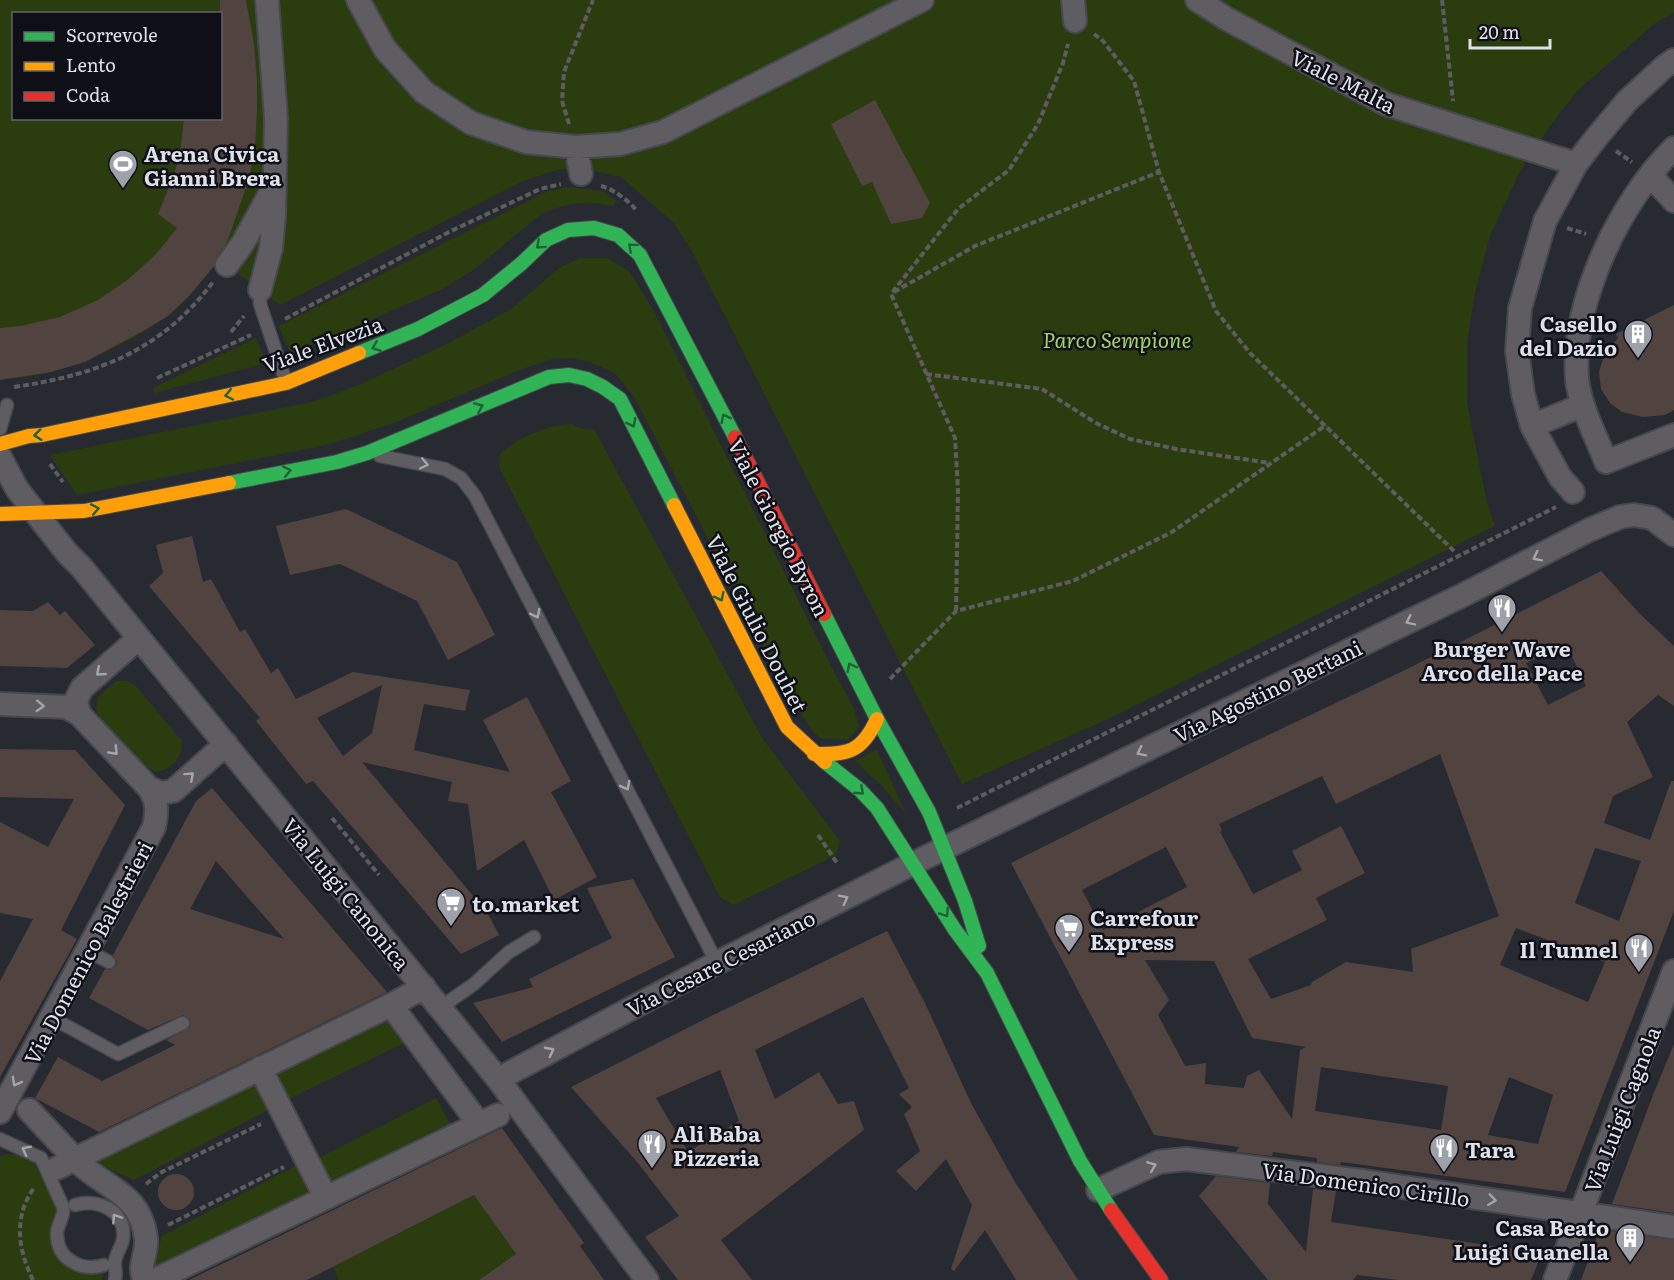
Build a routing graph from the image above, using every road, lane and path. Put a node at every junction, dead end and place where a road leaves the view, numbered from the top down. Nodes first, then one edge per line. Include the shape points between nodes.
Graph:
1 (267, 0) edge
2 (358, 0) edge
3 (593, 0) edge
4 (922, 0) edge
5 (1197, 0) edge
6 (1442, 0) edge
7 (1074, 11) edge
8 (1674, 60) edge
9 (1456, 126) junction
10 (1596, 138) junction
11 (576, 147) junction
12 (1674, 148) edge
13 (1576, 164) junction
14 (1159, 172) junction
15 (581, 174) dead end
16 (1650, 174) junction
17 (273, 188) junction
18 (1674, 201) edge
19 (1545, 221) junction
20 (594, 228) joint
21 (1609, 241) junction
22 (227, 265) joint
23 (260, 290) joint
24 (891, 294) junction
25 (926, 374) junction
26 (286, 383) junction
27 (6, 388) dead end
28 (8, 405) dead end
29 (1583, 405) junction
30 (1326, 425) junction
31 (1532, 426) junction
32 (0, 429) edge
33 (1674, 435) edge
34 (0, 444) edge
35 (367, 453) junction
36 (0, 457) edge
37 (49, 463) dead end
38 (1271, 463) junction
39 (63, 482) dead end
40 (1569, 497) joint
41 (37, 513) junction
42 (0, 514) edge
43 (1674, 535) edge
44 (1454, 550) dead end
45 (956, 611) junction
46 (139, 638) junction
47 (884, 687) dead end
48 (0, 704) edge
49 (79, 714) junction
50 (877, 719) junction
51 (226, 744) junction
52 (814, 754) junction
53 (149, 788) junction
54 (948, 812) dead end
55 (332, 818) dead end
56 (818, 835) dead end
57 (944, 849) junction
58 (837, 863) dead end
59 (912, 864) junction
60 (379, 875) dead end
61 (534, 938) dead end
62 (88, 951) junction
63 (109, 962) dead end
64 (717, 963) junction
65 (1674, 971) edge
66 (987, 973) junction
67 (424, 987) junction
68 (391, 1005) junction
69 (441, 1007) junction
70 (52, 1018) junction
71 (183, 1023) dead end
72 (261, 1068) junction
73 (498, 1079) junction
74 (29, 1110) dead end
75 (0, 1112) edge
76 (283, 1113) junction
77 (0, 1139) edge
78 (304, 1157) junction
79 (66, 1164) junction
80 (160, 1173) dead end
81 (38, 1184) dead end
82 (1098, 1190) junction
83 (326, 1198) junction
84 (75, 1205) dead end
85 (1580, 1213) junction
86 (182, 1218) dead end
87 (1674, 1227) edge
88 (104, 1265) dead end
89 (33, 1280) edge
90 (115, 1280) edge
91 (144, 1280) edge
92 (155, 1280) edge
93 (647, 1280) edge
94 (1161, 1280) edge
95 (1555, 1280) edge

1 - 17 street via 276,118
2 - 11 street via 385,49 424,92 471,123 526,142
3 - 11 path via 564,72 562,101
4 - 11 street via 663,132 620,144
5 - 9 street, Viale Malta via 1386,104
6 - 9 path
7 - 14 path via 1134,81
7 - 24 path via 1063,63 1038,124 1009,170 958,209
8 - 10 street via 1627,101
9 - 13 street, Viale Malta
10 - 13 street
10 - 16 path
11 - 15 street
12 - 16 street
13 - 19 street
14 - 24 path via 975,246
14 - 30 path via 1216,311 1250,353
16 - 18 street
16 - 21 street
17 - 22 street
17 - 23 street via 271,248
19 - 21 path
19 - 31 street via 1520,308 1517,351
20 -> 26 main road, Viale Elvezia via 568,230 546,240 483,295 418,329
50 -> 20 main road, Viale Giorgio Byron via 640,255 618,235
21 - 29 street via 1596,273 1577,353 1577,381
22 - 27 path via 195,306 139,349 92,371
23 - 26 lane via 260,304
24 - 25 path
25 - 38 path via 1042,389 1130,439
25 - 45 path via 955,438
26 -> 34 main road, Viale Elvezia
28 - 32 lane
29 - 31 street
29 - 33 street via 1606,462
30 - 38 path
30 - 44 path
31 - 40 street
41 -> 35 main road via 84,511
35 -> 52 main road, Viale Giulio Douhet via 549,377 585,377 604,386 620,399 775,706 787,727
35 -> 64 lane via 445,469 461,478 475,496
36 - 41 street, Via Luigi Canonica via 17,489
37 - 39 path
38 - 45 path via 1172,532 1072,581
40 - 54 path
41 - 42 main road
41 - 46 street, Via Luigi Canonica
43 -> 57 street, Via Agostino Bertani via 1652,518 1620,517
45 - 47 path
46 -> 49 street via 82,688 76,700
46 - 51 street, Via Luigi Canonica
48 -> 49 street via 66,707
49 -> 53 street, Via Domenico Balestrieri
50 - 52 main road via 870,735 853,752
50 - 57 main road, Viale Giorgio Byron via 929,812
53 -> 51 street via 161,793 173,791
51 - 67 street, Via Luigi Canonica
52 -> 59 main road, Viale Giulio Douhet via 877,808
53 - 62 street, Via Domenico Balestrieri via 155,800 154,827
55 - 60 path
56 - 58 path
57 - 59 street, Via Cesare Cesariano
57 - 66 main road, Viale Giorgio Byron via 974,926
64 -> 59 street, Via Cesare Cesariano
59 -> 66 main road, Viale Giulio Douhet
61 - 69 lane via 509,952
62 - 63 lane
62 - 70 street, Via Domenico Balestrieri
73 -> 64 street, Via Cesare Cesariano
65 - 85 street, Via Luigi Cagnola
66 - 82 main road
67 - 68 street
67 - 69 street, Via Luigi Canonica
68 - 72 street
68 - 83 street via 488,1119
69 - 73 street, Via Luigi Canonica
70 - 71 lane via 118,1054
70 -> 75 street, Via Domenico Balestrieri
72 - 76 street
72 - 79 street
73 - 93 street, Via Luigi Canonica
74 - 79 street
76 - 78 street
76 - 80 path
88 -> 77 lane via 82,1267 63,1255 57,1233 63,1207 41,1158
78 - 83 street
78 - 86 path
79 - 91 street via 108,1182 130,1200 146,1238 141,1267
81 - 89 path via 21,1212 20,1226 20,1246
82 -> 85 street, Via Domenico Cirillo via 1159,1162 1186,1159
82 - 94 main road
83 - 92 street
90 -> 84 lane via 114,1262 123,1240 120,1220 95,1202
85 - 87 street, Via Domenico Cirillo
85 - 95 street, Via Luigi Cagnola

